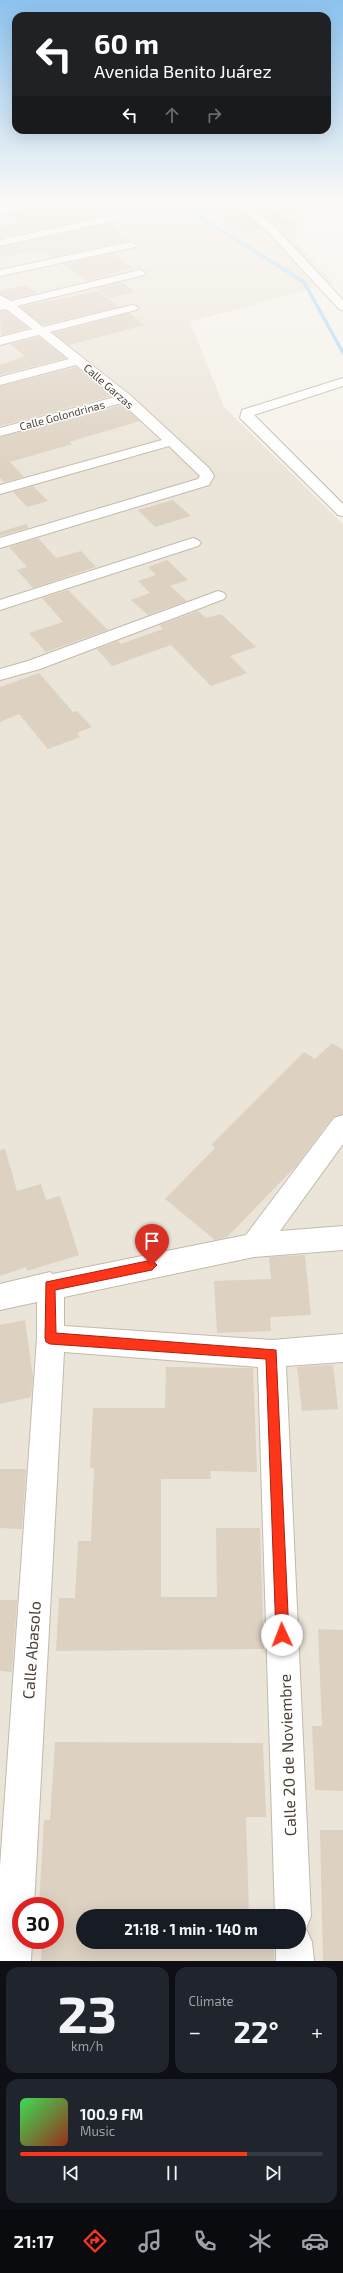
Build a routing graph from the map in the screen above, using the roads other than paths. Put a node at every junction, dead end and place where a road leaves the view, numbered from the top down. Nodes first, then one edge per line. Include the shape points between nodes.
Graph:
1 (55, 292) edge
2 (329, 292) edge
3 (3, 303) edge
4 (343, 307) edge
5 (132, 308) dead end
6 (42, 331) junction
7 (0, 341) edge
8 (80, 360) junction
9 (0, 381) edge
10 (343, 382) edge
11 (124, 398) junction
12 (0, 432) edge
13 (172, 441) junction
14 (0, 490) edge
15 (343, 512) edge
16 (194, 543) dead end
17 (0, 544) edge
18 (218, 596) dead end
19 (0, 605) edge
20 (0, 675) edge
21 (343, 1125) edge
22 (343, 1238) edge
23 (254, 1245) junction
24 (50, 1286) junction
25 (0, 1297) edge
26 (50, 1338) junction
27 (343, 1348) edge
28 (272, 1354) junction
29 (293, 1909) edge
30 (294, 1949) edge
31 (12, 1961) edge
32 (295, 1961) edge

1 - 3 street
2 - 4 street
3 - 6 street, Calle Garzas
5 - 6 street
6 - 7 street
6 - 8 street, Calle Garzas
8 - 9 street
8 - 11 street, Calle Garzas
10 - 15 street via 247,413 247,418
11 - 12 street, Calle Golondrinas
11 - 13 street, Calle Garzas
13 - 14 street
13 - 17 street, Calle Garzas via 204,471 207,476 204,482
16 - 19 street
18 - 20 street via 34,665
21 - 23 street
22 - 23 street
23 - 24 street
24 - 25 street
24 - 26 street, Calle Abasolo
26 - 28 street
26 - 31 street, Calle Abasolo
27 - 28 street
28 - 29 street, Calle 20 de Noviembre
30 - 32 street

